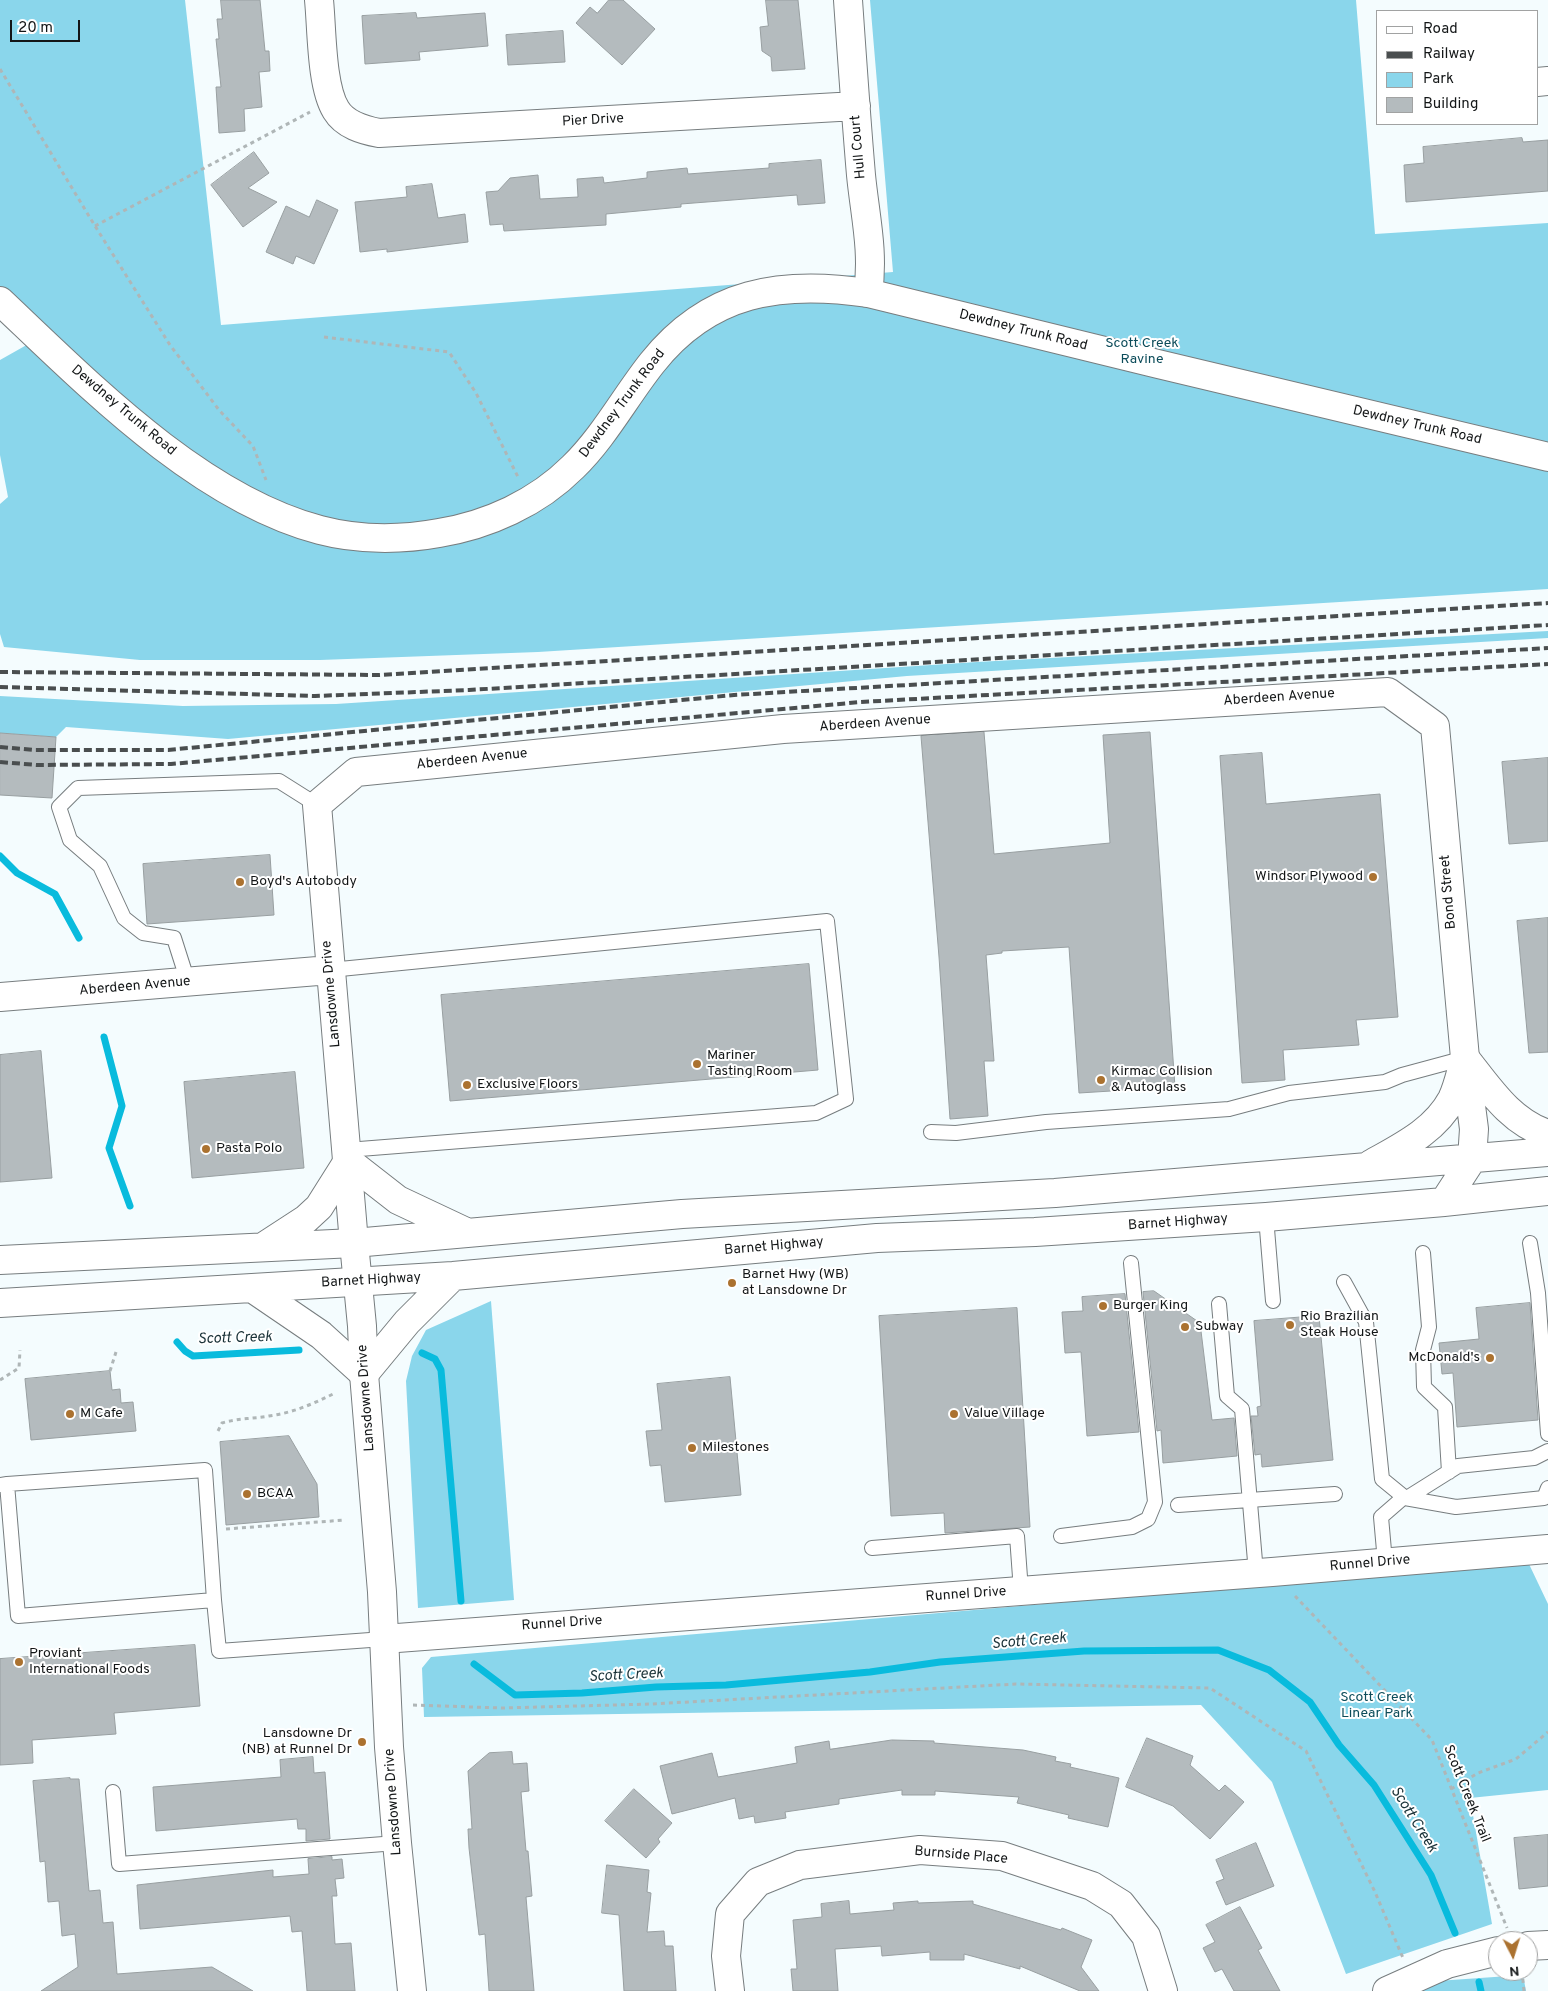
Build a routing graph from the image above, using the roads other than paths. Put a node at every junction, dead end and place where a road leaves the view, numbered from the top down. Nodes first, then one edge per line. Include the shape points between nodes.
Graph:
1 (319, 0) edge
2 (848, 0) edge
3 (856, 106) junction
4 (868, 293) junction
5 (0, 301) edge
6 (1548, 457) edge
7 (1436, 726) joint
8 (317, 805) junction
9 (330, 970) junction
10 (188, 982) junction
11 (0, 997) edge
12 (1465, 1058) junction
13 (931, 1132) dead end
14 (1548, 1134) edge
15 (1548, 1152) edge
16 (347, 1155) junction
17 (1472, 1159) junction
18 (1362, 1168) junction
19 (1548, 1191) edge
20 (1444, 1202) junction
21 (1266, 1217) junction
22 (467, 1233) junction
23 (354, 1243) junction
24 (1530, 1243) dead end
25 (262, 1248) junction
26 (1423, 1253) dead end
27 (0, 1260) edge
28 (1131, 1263) dead end
29 (453, 1276) junction
30 (358, 1282) junction
31 (1344, 1282) dead end
32 (252, 1288) junction
33 (1273, 1301) dead end
34 (0, 1303) edge
35 (1219, 1304) dead end
36 (364, 1374) junction
37 (1548, 1434) edge
38 (1548, 1451) edge
39 (1449, 1472) junction
40 (4, 1484) edge
41 (1548, 1488) edge
42 (1335, 1494) dead end
43 (1406, 1498) junction
44 (1250, 1501) junction
45 (1178, 1505) dead end
46 (1061, 1536) dead end
47 (872, 1548) dead end
48 (1548, 1549) edge
49 (1385, 1562) junction
50 (1264, 1572) junction
51 (1021, 1591) junction
52 (214, 1600) junction
53 (384, 1639) junction
54 (113, 1792) dead end
55 (396, 1843) junction
56 (1488, 1951) edge
57 (412, 1991) edge
58 (730, 1991) edge
59 (1163, 1991) edge
60 (1387, 1991) edge

1 - 3 street, Pier Drive via 332,100 325,110 363,130 379,133
2 - 3 street, Hull Court
3 - 4 street, Hull Court via 870,248
4 - 5 street, Dewdney Trunk Road via 820,288 780,289 740,299 702,317 676,336 573,468 549,488 512,510 472,526 409,537 336,534 300,524 213,481 150,437 95,391
4 - 6 street, Dewdney Trunk Road
7 - 8 street, Aberdeen Avenue via 1388,692 783,729 356,772
7 - 12 street, Bond Street
8 - 9 street, Lansdowne Drive
8 - 10 lane via 279,781 78,788 58,807 70,840 100,866 124,918 143,933 174,938
9 - 10 street, Aberdeen Avenue
9 - 16 street, Lansdowne Drive
9 - 16 lane via 827,921 846,1099 816,1113
10 - 11 street, Aberdeen Avenue
12 - 13 lane via 1385,1082 1289,1093 1229,1109 1046,1122 956,1133
12 - 14 street via 1501,1104
12 - 17 street, Bond Street via 1474,1129
12 - 18 street via 1452,1099 1437,1120 1426,1131
15 - 17 street
16 - 22 street via 398,1200
16 - 23 street, Lansdowne Drive
16 - 25 street via 319,1207
17 - 18 street
17 - 20 street
18 - 22 street via 1055,1193 682,1214
19 - 20 street, Barnet Highway
20 - 21 street, Barnet Highway
21 - 29 street, Barnet Highway via 1035,1232 877,1238
21 - 33 lane
22 - 23 street
23 - 25 street
23 - 30 street, Lansdowne Drive
24 - 37 lane via 1538,1293
25 - 27 street
26 - 39 lane via 1429,1327 1423,1350 1424,1387 1445,1407
28 - 46 lane via 1154,1502 1148,1519 1132,1527
29 - 30 street, Barnet Highway
29 - 36 street via 407,1322
30 - 32 street, Barnet Highway
30 - 36 street, Lansdowne Drive
31 - 43 lane via 1366,1322 1382,1479
32 - 34 street, Barnet Highway
32 - 36 street via 321,1335
35 - 44 lane via 1227,1396 1242,1409
36 - 53 street, Lansdowne Drive
38 - 39 lane via 1534,1458 1458,1466
39 - 43 lane
40 - 52 lane via 18,1616
40 - 52 lane via 205,1470
41 - 43 lane via 1544,1498 1456,1507
42 - 44 lane
43 - 49 lane via 1381,1517
44 - 45 lane
44 - 50 lane
47 - 51 lane via 1017,1536
48 - 49 street, Runnel Drive
49 - 50 street, Runnel Drive
50 - 51 street, Runnel Drive
51 - 53 street, Runnel Drive
52 - 53 lane via 219,1651
53 - 55 street, Lansdowne Drive
54 - 55 lane via 119,1864
55 - 57 street, Lansdowne Drive
56 - 60 street via 1447,1964
58 - 59 street, Burnside Place via 726,1956 730,1914 758,1882 800,1866 920,1850 1002,1856 1092,1886 1121,1904 1146,1936

